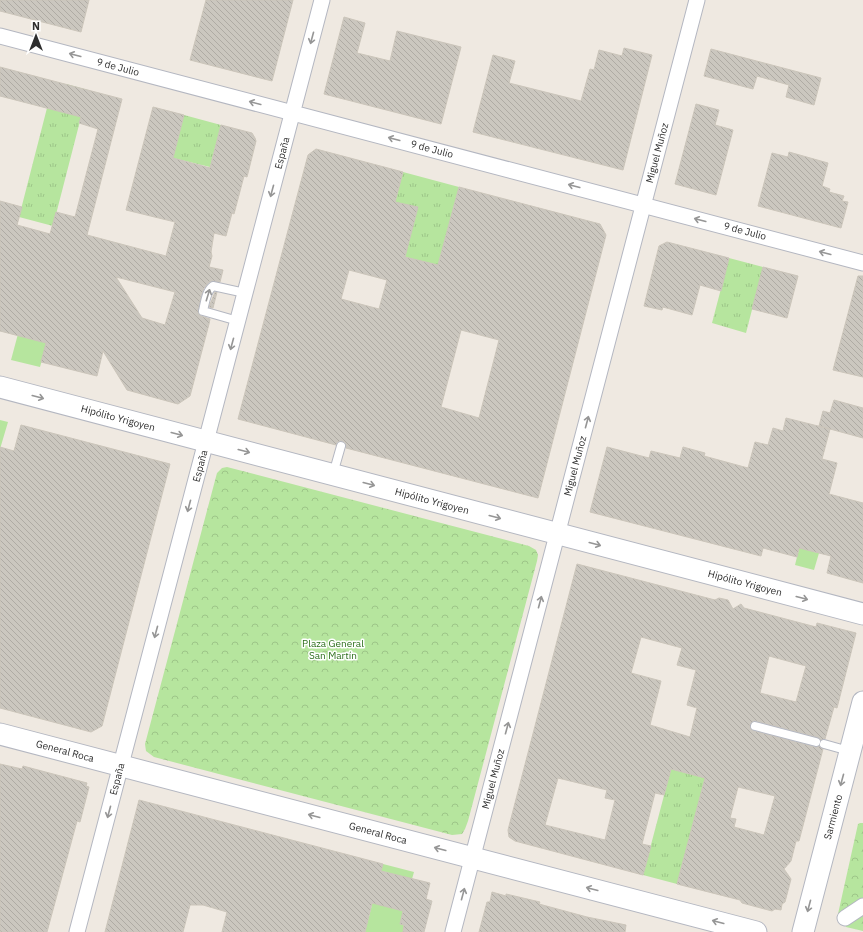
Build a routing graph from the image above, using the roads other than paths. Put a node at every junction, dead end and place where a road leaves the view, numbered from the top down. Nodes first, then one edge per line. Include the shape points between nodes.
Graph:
1 (322, 0) edge
2 (697, 0) edge
3 (0, 36) edge
4 (292, 112) junction
5 (644, 205) junction
6 (863, 262) edge
7 (245, 293) junction
8 (238, 321) junction
9 (0, 387) edge
10 (206, 442) junction
11 (341, 446) dead end
12 (333, 475) junction
13 (558, 534) junction
14 (863, 614) edge
15 (863, 702) edge
16 (755, 726) dead end
17 (0, 734) edge
18 (850, 751) junction
19 (121, 766) junction
20 (473, 858) junction
21 (863, 906) edge
22 (845, 918) dead end
23 (77, 932) edge
24 (453, 932) edge
25 (756, 932) edge
26 (803, 932) edge

1 -> 4 street, España
2 - 5 street, Miguel Muñoz
4 -> 3 street, 9 de Julio
5 -> 4 street, 9 de Julio
4 -> 7 street, España
6 -> 5 street, 9 de Julio
13 -> 5 street, Miguel Muñoz
7 - 8 street, España
8 -> 7 lane via 203,311 209,289 213,286
8 -> 10 street, España
9 -> 10 street, Hipólito Yrigoyen
10 -> 12 street, Hipólito Yrigoyen
10 -> 19 street, España
11 - 12 lane
12 -> 13 street, Hipólito Yrigoyen
13 -> 14 street, Hipólito Yrigoyen
20 -> 13 street, Miguel Muñoz
15 - 18 street, Sarmiento
16 - 18 lane
17 - 19 street, General Roca
18 -> 26 street, Sarmiento
20 -> 19 street, General Roca
19 -> 23 street, España
24 -> 20 street, Miguel Muñoz
25 -> 20 street, General Roca
21 - 22 street

